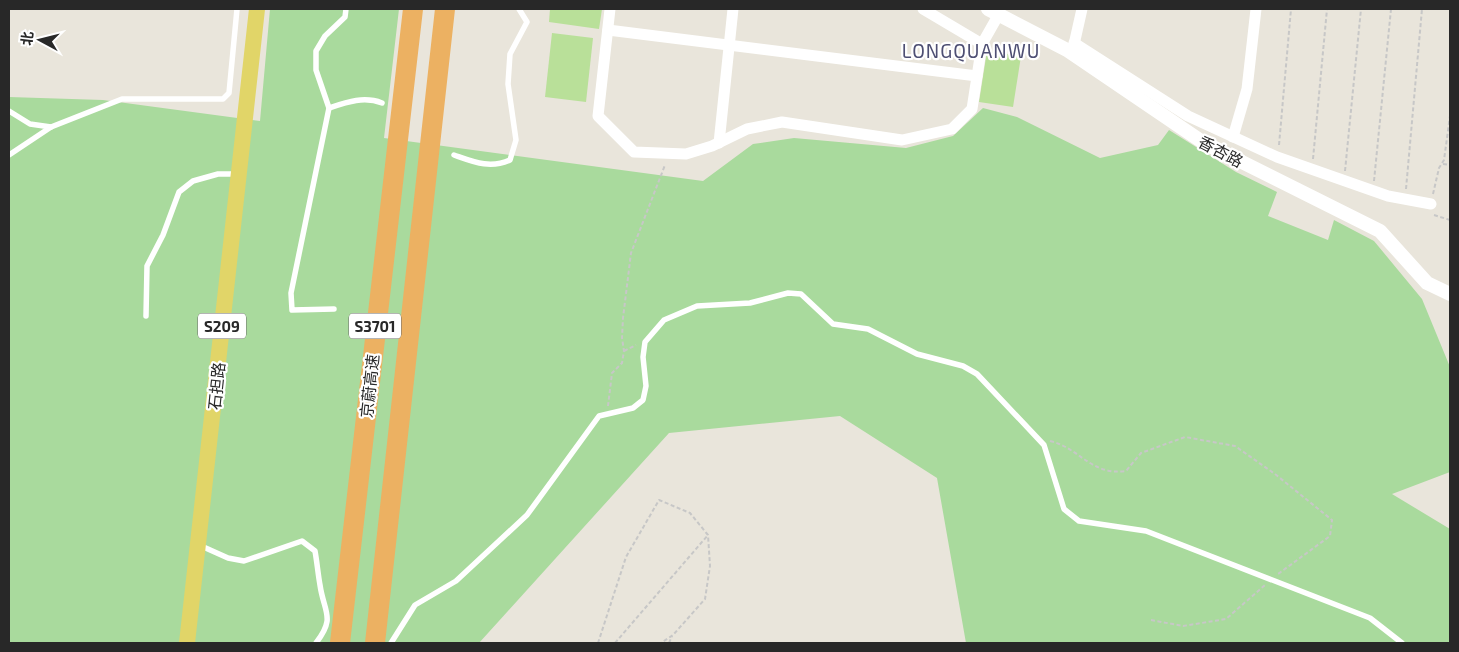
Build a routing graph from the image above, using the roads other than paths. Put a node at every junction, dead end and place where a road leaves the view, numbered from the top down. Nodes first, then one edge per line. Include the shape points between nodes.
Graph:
1 (237, 9) edge
2 (257, 9) edge
3 (346, 9) edge
4 (413, 9) edge
5 (445, 9) edge
6 (519, 9) edge
7 (610, 9) edge
8 (733, 9) edge
9 (923, 9) edge
10 (1082, 9) edge
11 (1256, 9) edge
12 (993, 12) edge
13 (608, 30) junction
14 (982, 44) junction
15 (729, 45) junction
16 (1073, 48) junction
17 (977, 76) junction
18 (382, 103) dead end
19 (329, 108) junction
20 (9, 110) edge
21 (52, 127) junction
22 (1233, 137) junction
23 (719, 143) junction
24 (9, 155) edge
25 (454, 156) dead end
26 (239, 174) junction
27 (1431, 204) road end
28 (1450, 294) edge
29 (334, 309) dead end
30 (146, 316) dead end
31 (198, 545) junction
32 (187, 643) edge
33 (316, 643) edge
34 (340, 643) edge
35 (375, 643) edge
36 (391, 643) edge
37 (1402, 643) edge

1 - 21 lane via 229,93 223,99 122,99
2 - 26 main road, 石担路 / S209
3 - 19 lane via 345,17 325,36 316,51 316,70
4 - 34 highway, 京蔚高速 / S3701
5 - 35 highway, S3701
6 - 25 lane via 527,22 510,54 508,84 516,140 510,160 482,165
7 - 13 street
8 - 15 street
9 - 14 street
10 - 16 street
11 - 22 street via 1248,89
12 - 14 street
12 - 16 street, 香杏路
13 - 15 street
13 - 23 street via 598,116 634,152 686,154
14 - 17 street
15 - 17 street
15 - 23 street
16 - 22 street via 1188,116
16 - 28 street, 香杏路 via 1204,143 1380,231 1427,283
17 - 23 street via 972,109 952,129 902,140 782,122 747,128
18 - 19 lane via 372,99 354,100
19 - 29 lane via 291,294 292,310
20 - 21 lane via 30,124
21 - 24 lane
22 - 27 street via 1277,157 1373,191
26 - 30 lane via 218,174 193,181 179,192 163,235 146,266
26 - 31 main road, 石担路 / S209
31 - 32 main road, 石担路 / S209
31 - 33 lane via 244,561 302,541 315,551 328,616 326,631
36 - 37 lane via 415,605 456,581 527,515 599,416 633,408 643,400 646,386 645,342 664,320 697,306 750,303 788,292 801,294 833,324 868,329 917,354 963,366 977,374 1044,445 1064,509 1079,521 1146,531 1370,618

